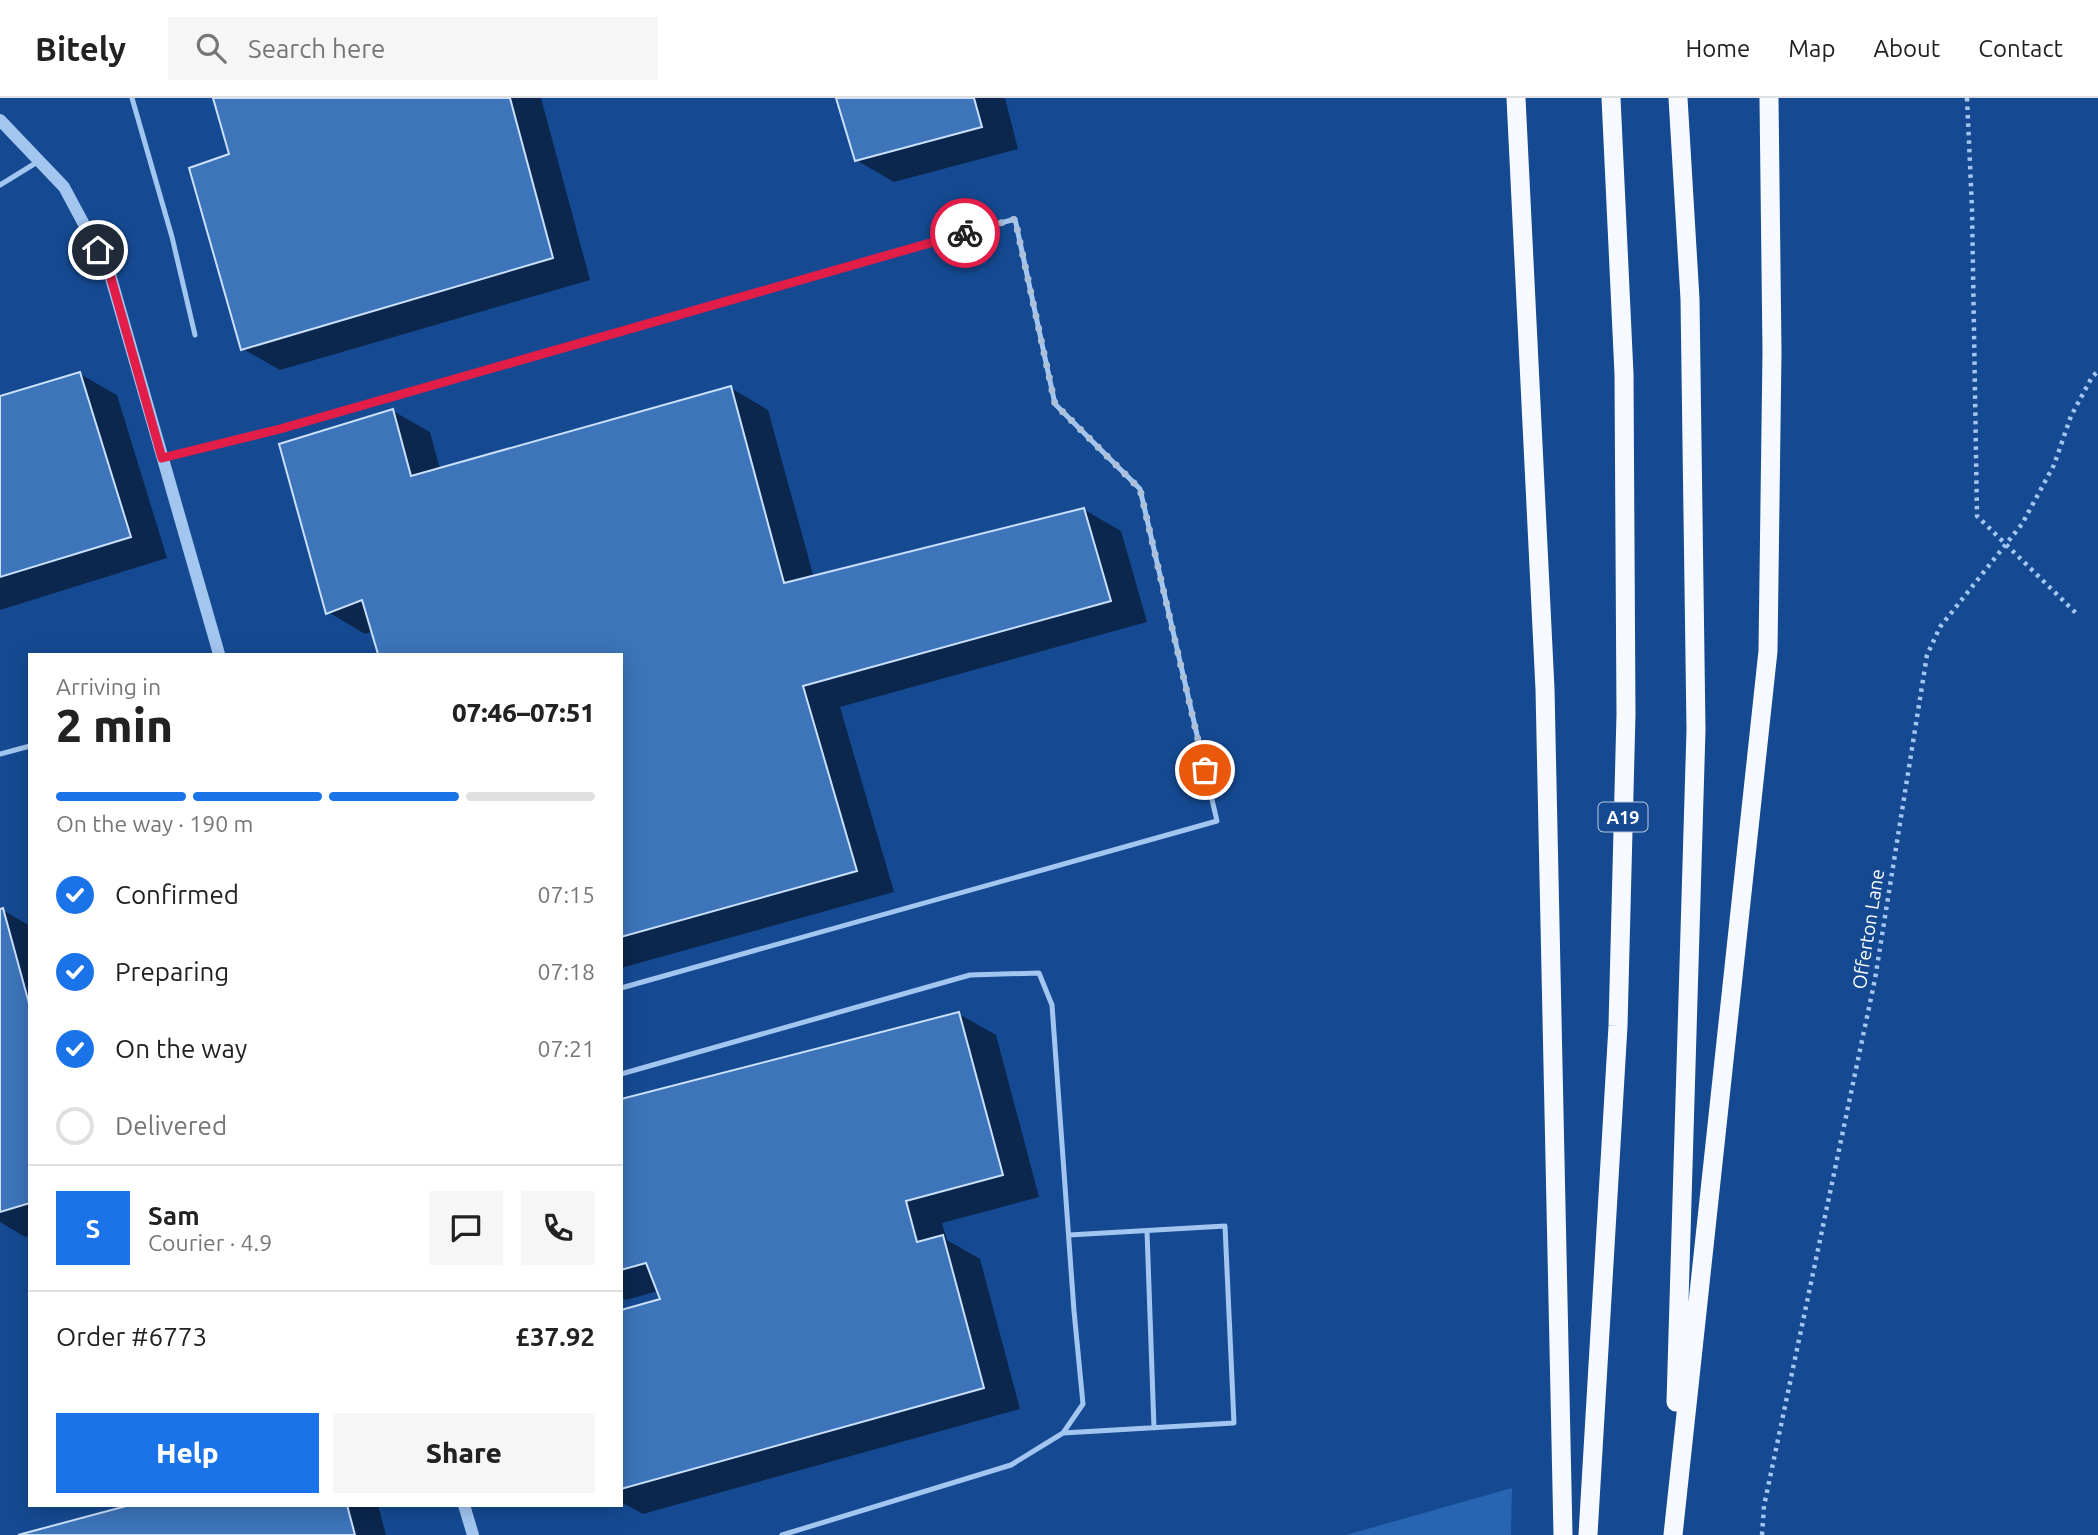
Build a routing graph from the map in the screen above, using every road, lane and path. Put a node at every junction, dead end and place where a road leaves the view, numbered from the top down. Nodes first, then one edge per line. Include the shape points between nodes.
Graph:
1 (132, 98) edge
2 (1516, 98) edge
3 (1611, 98) edge
4 (1678, 98) edge
5 (1769, 98) edge
6 (1967, 98) edge
7 (0, 120) edge
8 (39, 161) junction
9 (0, 185) edge
10 (195, 335) dead end
11 (2098, 370) edge
12 (162, 458) junction
13 (2006, 544) junction
14 (2079, 616) dead end
15 (219, 653) edge
16 (28, 747) edge
17 (0, 754) edge
18 (623, 987) edge
19 (623, 1073) edge
20 (1147, 1231) junction
21 (1069, 1235) junction
22 (1154, 1428) junction
23 (1063, 1433) junction
24 (465, 1507) edge
25 (473, 1535) edge
26 (782, 1535) edge
27 (1563, 1535) edge
28 (1588, 1535) edge
29 (1673, 1535) edge
30 (1762, 1535) edge

1 - 10 lane
2 - 27 highway via 1545,689
3 - 28 highway, A19 via 1624,374 1626,714 1618,1026
4 - 29 highway via 1690,299 1696,730
5 - 29 highway via 1768,652
6 - 13 path via 1977,516
7 - 8 street
8 - 9 lane
8 - 12 street via 64,187 109,271
11 - 13 path, Offerton Lane via 2071,416 2054,465
12 - 15 street
12 - 18 lane via 267,433 1015,219 1055,404 1140,489 1217,821
13 - 14 path
13 - 30 path, Offerton Lane via 1940,627 1927,655 1875,979
16 - 17 lane
19 - 21 lane via 970,975 1039,973 1052,1005
20 - 21 lane
20 - 22 lane
20 - 22 lane via 1225,1226 1234,1423
21 - 23 lane via 1083,1404
22 - 23 lane
23 - 26 lane via 1011,1465
24 - 25 street

